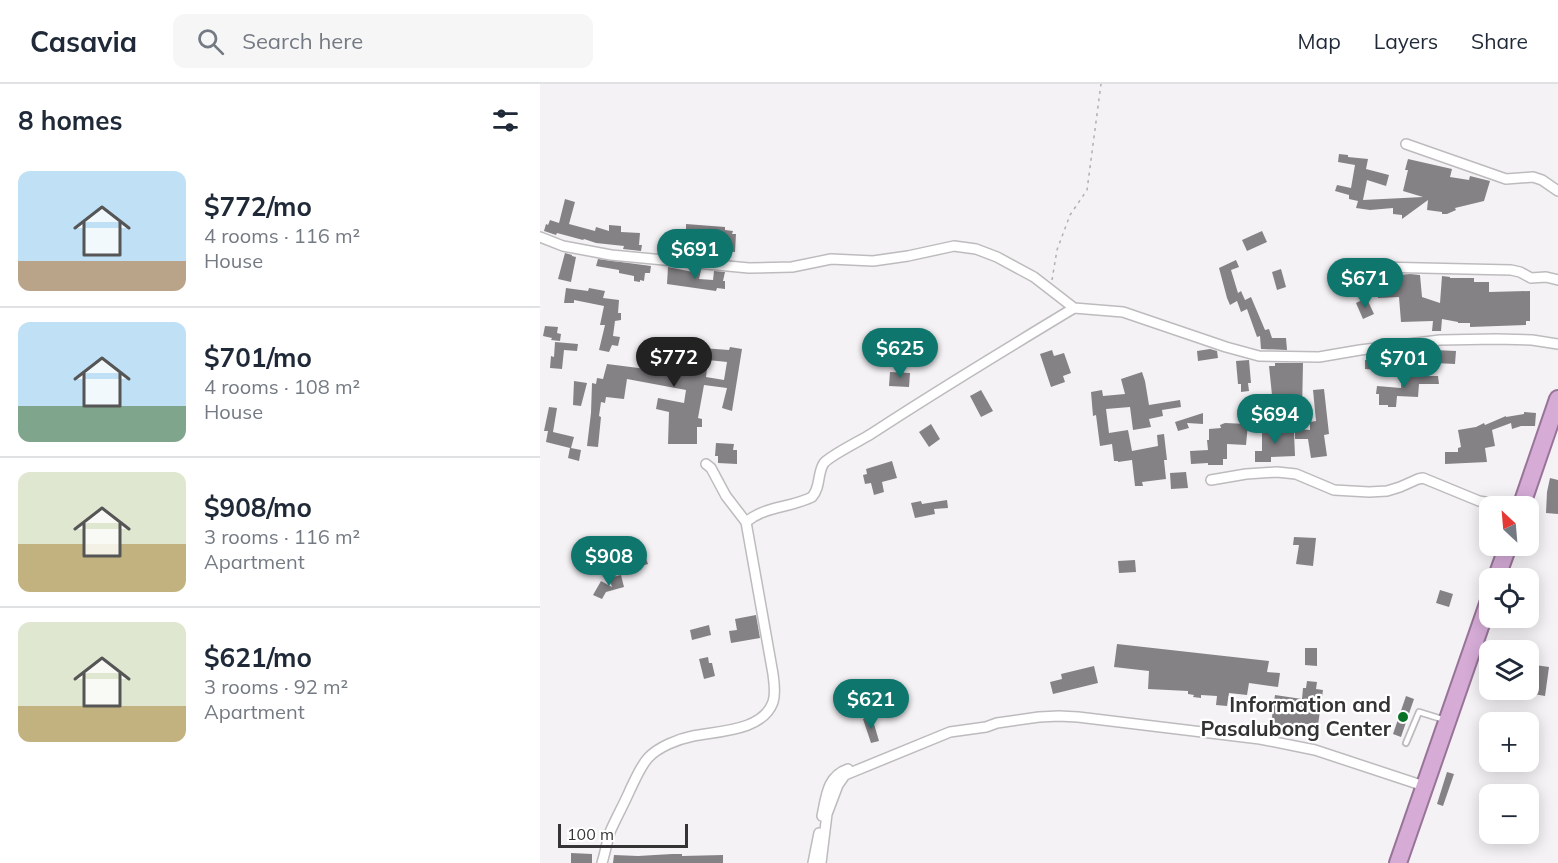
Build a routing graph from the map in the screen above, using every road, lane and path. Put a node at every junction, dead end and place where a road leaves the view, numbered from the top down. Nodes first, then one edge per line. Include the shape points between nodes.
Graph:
1 (1101, 84) edge
2 (1406, 144) dead end
3 (1558, 191) edge
4 (540, 237) edge
5 (1377, 267) dead end
6 (1558, 280) edge
7 (1051, 290) junction
8 (1074, 308) junction
9 (1558, 344) edge
10 (1558, 399) edge
11 (706, 464) dead end
12 (1212, 480) dead end
13 (1525, 496) edge
14 (1479, 501) edge
15 (746, 522) junction
16 (1480, 628) edge
17 (1447, 721) junction
18 (1406, 743) dead end
19 (864, 767) junction
20 (1424, 786) junction
21 (602, 863) edge
22 (813, 863) edge
23 (821, 863) edge
24 (1398, 863) edge

1 - 7 path via 1087,190 1070,215 1056,250
2 - 3 street via 1506,179 1533,177
4 - 7 street via 563,246 611,255 749,268 792,267 831,259 873,261 954,246 997,257
5 - 6 street via 1498,269
7 - 8 street
8 - 9 street via 1123,312 1259,356 1319,357 1440,340 1505,339
8 - 15 street via 828,459 812,497 764,511
10 - 13 highway
11 - 15 street
12 - 14 street via 1277,472 1296,474 1334,490 1369,492 1394,489 1423,478
15 - 21 street via 773,674 773,703 754,723 743,728 690,736 648,759 610,834
16 - 17 highway
17 - 18 lane via 1419,712
17 - 20 highway
19 - 20 street via 950,732 1059,716 1260,739 1315,750
19 - 22 street via 833,777
19 - 23 street via 845,775 838,785 827,814
20 - 24 highway

